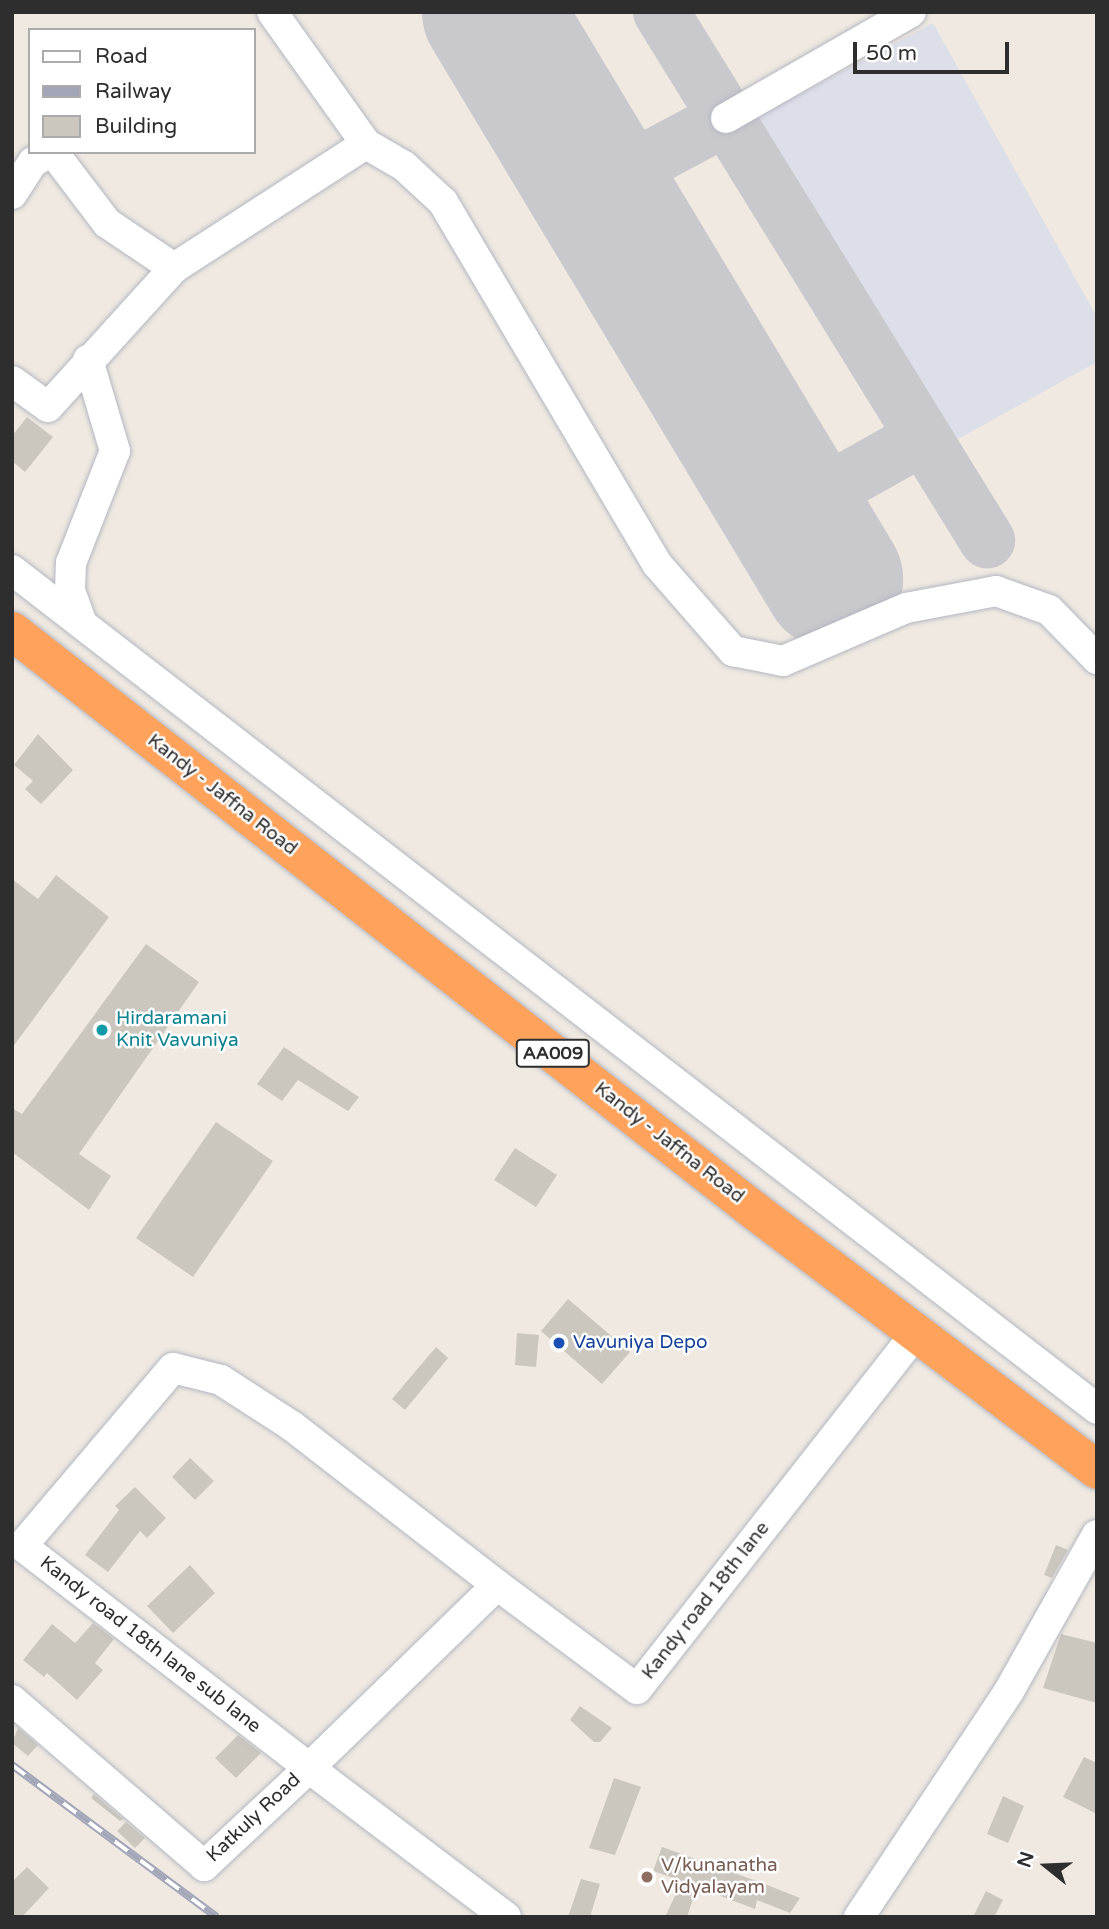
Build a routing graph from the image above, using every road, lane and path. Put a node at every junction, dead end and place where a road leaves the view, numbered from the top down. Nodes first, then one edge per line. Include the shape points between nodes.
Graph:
1 (272, 12) edge
2 (911, 12) edge
3 (726, 118) dead end
4 (366, 144) junction
5 (47, 154) edge
6 (53, 154) edge
7 (12, 194) edge
8 (174, 268) junction
9 (88, 360) junction
10 (12, 381) edge
11 (71, 562) junction
12 (12, 568) edge
13 (81, 621) junction
14 (13, 632) edge
15 (1097, 659) edge
16 (915, 1334) junction
17 (1097, 1409) edge
18 (1097, 1471) edge
19 (1097, 1535) edge
20 (497, 1585) junction
21 (12, 1700) edge
22 (309, 1768) junction
23 (506, 1917) edge
24 (859, 1917) edge

1 - 4 street
2 - 3 street
4 - 8 street
4 - 15 street via 404,166 443,202 657,564 733,651 783,661 906,608 996,591 1049,610
5 - 7 street via 33,162
6 - 8 street via 107,223
8 - 9 street
9 - 10 street via 48,407
9 - 11 street via 115,451
11 - 12 street via 40,571
11 - 13 street via 70,590
12 - 13 street
13 - 17 street
14 - 16 highway, Kandy - Jaffna Road / AA009
16 - 18 highway, Kandy - Jaffna Road / AA009
16 - 20 street, Kandy road 18th lane via 637,1689
19 - 24 street via 1009,1691
20 - 22 street
20 - 22 street, Kandy road 18th lane sub lane via 292,1426 221,1380 173,1367 22,1546
21 - 22 street, Katkuly Road via 204,1866
22 - 23 street, Katkuly Road

